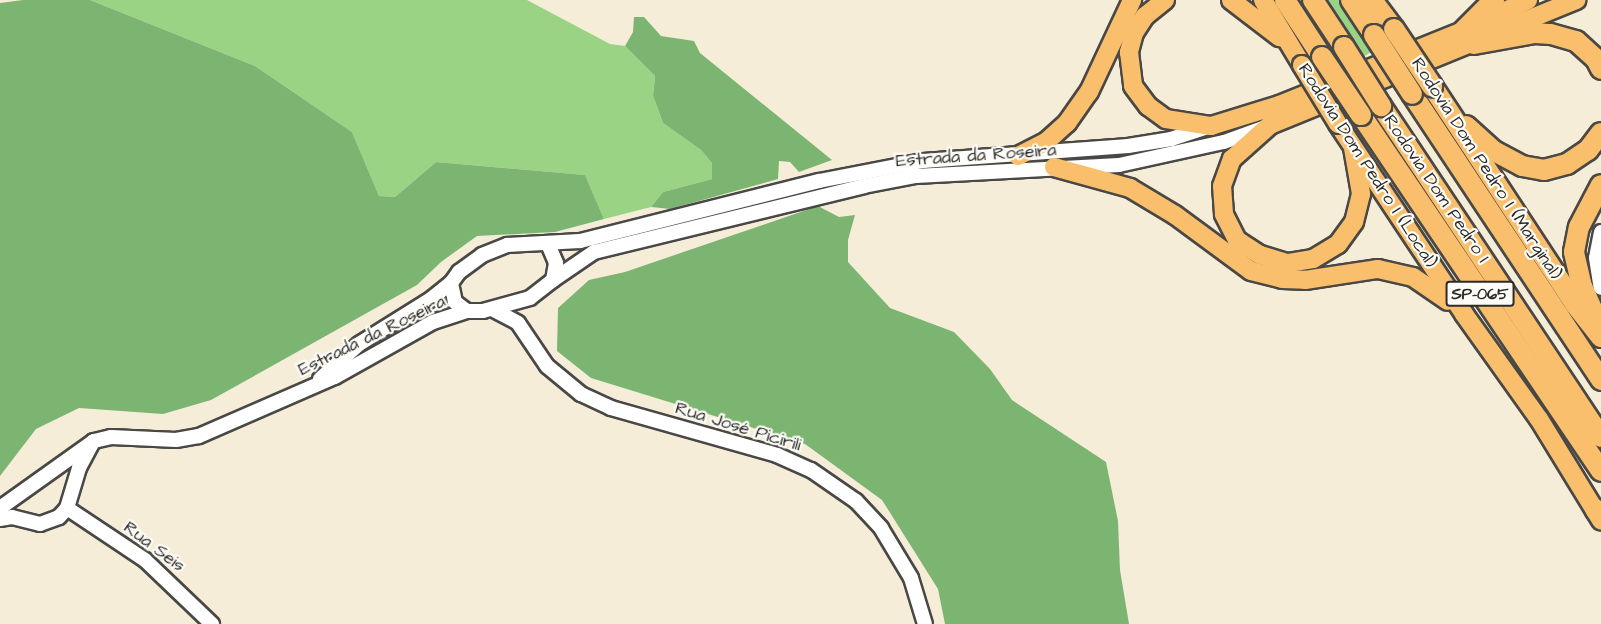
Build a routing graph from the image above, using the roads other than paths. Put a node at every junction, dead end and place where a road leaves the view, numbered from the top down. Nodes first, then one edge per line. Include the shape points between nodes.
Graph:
1 (1132, 0) edge
2 (1165, 0) edge
3 (1231, 0) edge
4 (1263, 0) edge
5 (1285, 0) edge
6 (1313, 0) edge
7 (1351, 0) edge
8 (1494, 0) edge
9 (1528, 0) edge
10 (1576, 0) edge
11 (1382, 11) edge
12 (1468, 37) junction
13 (1290, 46) junction
14 (1601, 69) edge
15 (1446, 108) junction
16 (1270, 125) junction
17 (1211, 126) junction
18 (1601, 133) edge
19 (1353, 148) junction
20 (1018, 156) junction
21 (1054, 167) junction
22 (1601, 185) edge
23 (1601, 232) edge
24 (548, 244) junction
25 (554, 280) junction
26 (451, 282) junction
27 (1601, 288) edge
28 (530, 298) junction
29 (494, 310) junction
30 (467, 311) junction
31 (1464, 314) junction
32 (1601, 328) edge
33 (526, 332) junction
34 (1601, 337) edge
35 (1601, 380) edge
36 (294, 394) junction
37 (1601, 437) edge
38 (94, 441) junction
39 (1601, 471) edge
40 (49, 473) junction
41 (73, 492) junction
42 (6, 505) edge
43 (67, 508) junction
44 (1599, 515) edge
45 (0, 519) edge
46 (21, 519) junction
47 (212, 624) edge
48 (925, 624) edge

1 - 20 main road via 1089,92 1067,123 1047,141
2 - 17 main road via 1145,16 1134,33 1129,52 1133,86 1148,106 1166,119
3 - 13 main road
4 - 13 main road, Rodovia Dom Pedro I (Local)
5 - 39 highway, SP-065, bridge
6 - 37 highway, Rodovia Dom Pedro I / SP-065, bridge
7 - 35 highway, Rodovia Dom Pedro I / SP-065, bridge
8 - 12 highway
9 - 12 main road
10 - 12 main road
11 - 15 highway, Rodovia Dom Pedro I (Marginal), bridge
12 - 14 highway via 1551,34 1576,41
12 - 16 main road
12 - 17 main road
13 - 19 main road, Rodovia Dom Pedro I (Local), bridge
15 - 18 highway via 1494,152 1533,168 1567,164 1588,150
15 - 34 highway, Rodovia Dom Pedro I (Marginal) via 1575,304
16 - 19 main road via 1232,159 1222,186 1224,214 1237,240 1260,255 1287,263 1322,254 1338,244 1354,222 1361,194
16 - 21 street, Estrada da Roseira via 1167,156 1119,165
17 - 20 street, Estrada da Roseira via 1171,139 1128,146
19 - 31 main road, Rodovia Dom Pedro I (Local)
20 - 24 street, Estrada da Roseira via 923,161 819,181 580,240
21 - 25 street, Estrada da Roseira via 916,176 864,186 594,252
21 - 31 main road via 1130,188 1175,215 1251,271 1305,280 1378,269 1413,277
22 - 32 highway via 1579,227 1574,252 1582,287
23 - 27 street via 1596,258
24 - 25 street via 556,263
24 - 26 street, Estrada da Roseira via 522,243 493,250 469,263
25 - 28 street, Estrada da Roseira
26 - 30 street, Estrada da Roseira via 455,302
26 - 36 street, Estrada da Roseira
28 - 29 street, Estrada da Roseira
28 - 33 street via 525,314
29 - 30 street, Estrada da Roseira
29 - 33 street, Rua José Picirili via 511,317
30 - 36 street, Estrada da Roseira via 439,320 362,364
31 - 44 main road, Rodovia Dom Pedro I (Local) via 1539,419
33 - 48 street, Rua José Picirili via 547,366 581,394 611,408 777,455 812,470 856,501 881,528 911,578
36 - 38 street, Estrada da Roseira via 186,439 111,437
38 - 40 street, Estrada da Roseira
38 - 41 street via 82,461
40 - 41 street via 64,476
40 - 42 street, Estrada da Roseira
41 - 43 street
42 - 46 street, Estrada da Roseira
43 - 46 street via 47,523
43 - 47 street, Rua Seis via 145,560
45 - 46 street

